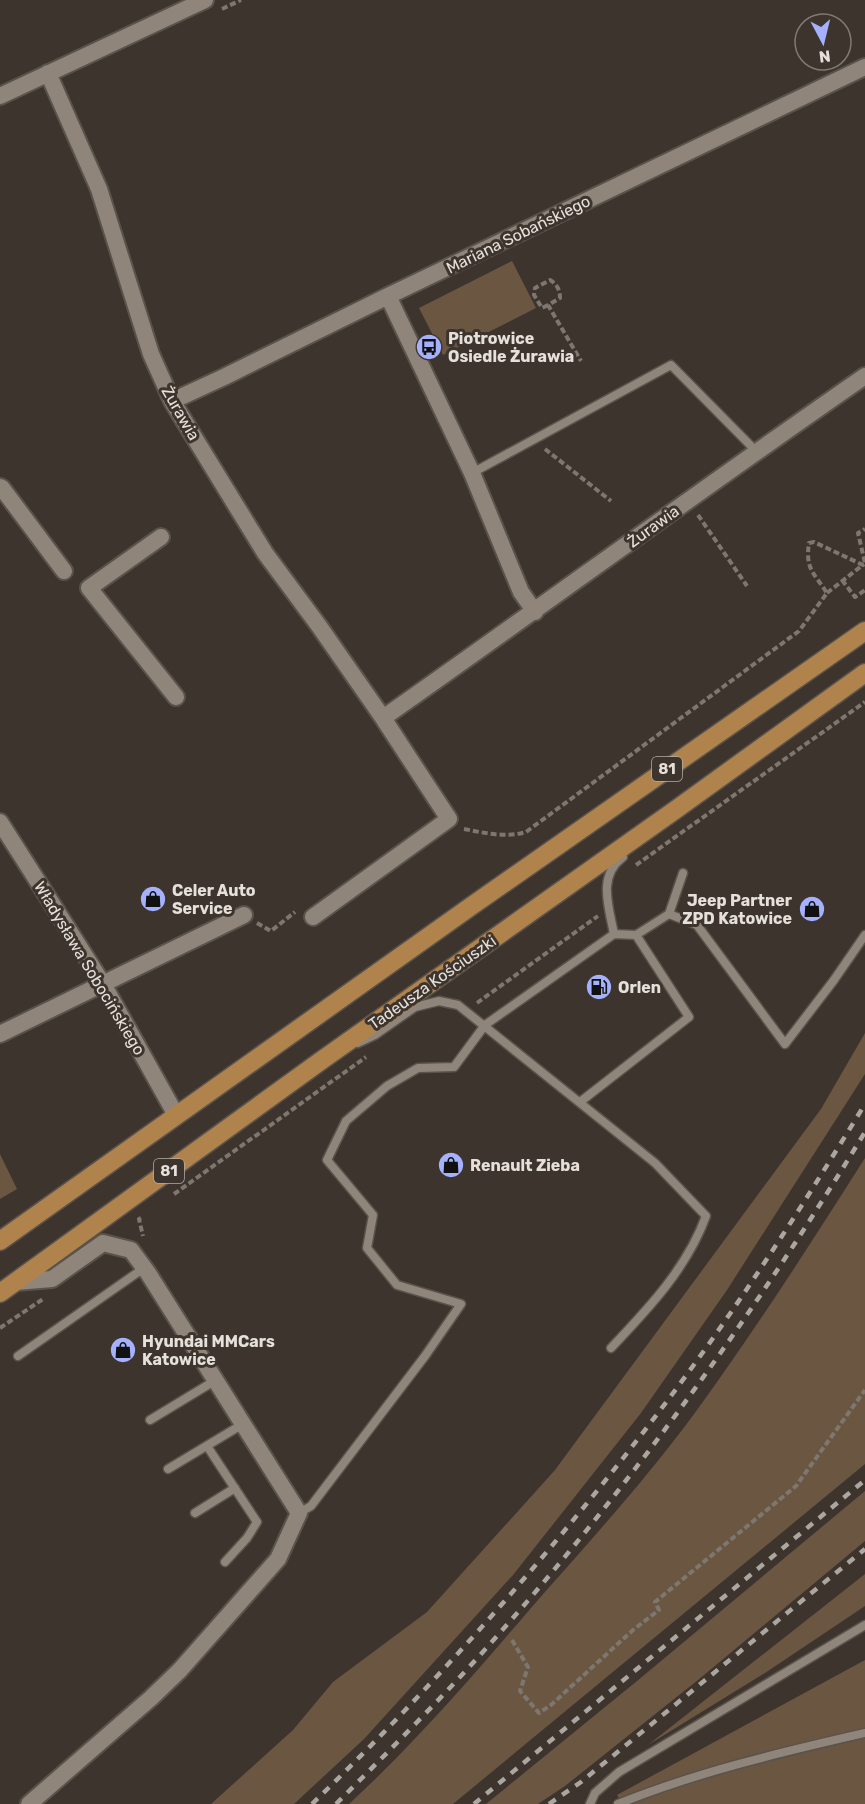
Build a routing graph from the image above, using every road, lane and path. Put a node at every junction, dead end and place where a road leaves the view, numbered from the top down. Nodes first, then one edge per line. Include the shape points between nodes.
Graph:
1 (205, 0) edge
2 (865, 68) edge
3 (48, 73) junction
4 (0, 96) edge
5 (388, 296) junction
6 (548, 305) junction
7 (581, 361) dead end
8 (865, 376) edge
9 (172, 401) junction
10 (533, 440) junction
11 (756, 452) junction
12 (472, 472) junction
13 (0, 487) edge
14 (611, 501) dead end
15 (688, 501) junction
16 (865, 529) edge
17 (161, 537) dead end
18 (864, 565) edge
19 (64, 571) dead end
20 (842, 580) junction
21 (747, 586) dead end
22 (865, 590) edge
23 (827, 593) junction
24 (535, 612) junction
25 (865, 631) edge
26 (865, 673) edge
27 (176, 697) dead end
28 (382, 718) junction
29 (678, 808) junction
30 (0, 822) edge
31 (463, 829) dead end
32 (683, 873) dead end
33 (669, 914) junction
34 (244, 915) joint
35 (313, 917) joint
36 (614, 934) junction
37 (636, 935) junction
38 (865, 935) edge
39 (103, 984) junction
40 (485, 1025) junction
41 (0, 1034) edge
42 (322, 1060) junction
43 (580, 1102) junction
44 (176, 1115) junction
45 (0, 1241) edge
46 (144, 1268) junction
47 (16, 1282) junction
48 (0, 1293) edge
49 (611, 1348) dead end
50 (18, 1356) dead end
51 (216, 1380) junction
52 (865, 1390) edge
53 (150, 1420) dead end
54 (243, 1424) junction
55 (207, 1446) junction
56 (168, 1469) dead end
57 (235, 1488) junction
58 (195, 1513) dead end
59 (299, 1513) junction
60 (225, 1562) dead end
61 (865, 1625) edge
62 (512, 1640) dead end
63 (865, 1733) edge
64 (29, 1804) edge
65 (590, 1804) edge
66 (618, 1804) edge

1 - 3 street
2 - 5 street, Mariana Sobańskiego
3 - 4 street
3 - 9 street, Żurawia via 99,189 151,354
5 - 9 street, Mariana Sobańskiego
5 - 12 street
6 - 6 path via 560,298 556,283 550,280 536,288 534,295 542,308
6 - 7 path
8 - 11 street, Żurawia
9 - 28 street, Żurawia via 265,553
10 - 11 lane via 670,365
10 - 12 lane
10 - 14 path
11 - 15 street, Żurawia
12 - 24 street via 521,592
13 - 19 street
15 - 21 path
15 - 24 street, Żurawia
16 - 18 path via 858,533
17 - 27 street via 88,588
18 - 20 path
18 - 23 path via 814,542 808,543 808,564
20 - 22 path via 855,597
20 - 23 path
23 - 31 path via 799,631 526,832 503,836
24 - 28 street, Żurawia
25 - 44 main road, 81
26 - 29 main road, Tadeusza Kościuszki / 81
28 - 35 street, Żurawia via 449,819
29 - 36 lane via 616,862 607,877
29 - 42 main road, Tadeusza Kościuszki / 81
30 - 39 street, Władysława Sobocińskiego
32 - 33 lane
33 - 37 lane
33 - 38 lane via 698,925 785,1044
34 - 35 path via 271,931 298,910
34 - 39 street
36 - 37 lane
36 - 40 lane
37 - 43 lane via 689,1017
39 - 41 street
39 - 44 street, Władysława Sobocińskiego
40 - 42 lane via 458,1005 440,1001 416,1007 375,1035
40 - 43 lane
40 - 59 lane via 454,1067 418,1068 387,1086 346,1121 327,1160 373,1215 367,1248 397,1286 461,1305 311,1506
42 - 47 main road, Tadeusza Kościuszki / 81
43 - 49 lane via 655,1163 706,1216 675,1274 654,1303
44 - 45 main road, 81
46 - 47 street via 131,1250 103,1243 52,1279
46 - 50 lane
46 - 51 street
47 - 48 main road, Tadeusza Kościuszki / 81
51 - 53 lane
51 - 54 street
52 - 62 path via 796,1486 655,1602 659,1610 539,1713 520,1691 528,1667
54 - 55 lane
54 - 59 street
55 - 56 lane
55 - 57 lane
57 - 58 lane
57 - 60 lane via 258,1522
59 - 64 street via 278,1559 180,1670
61 - 65 lane via 619,1772
63 - 66 lane via 671,1783

